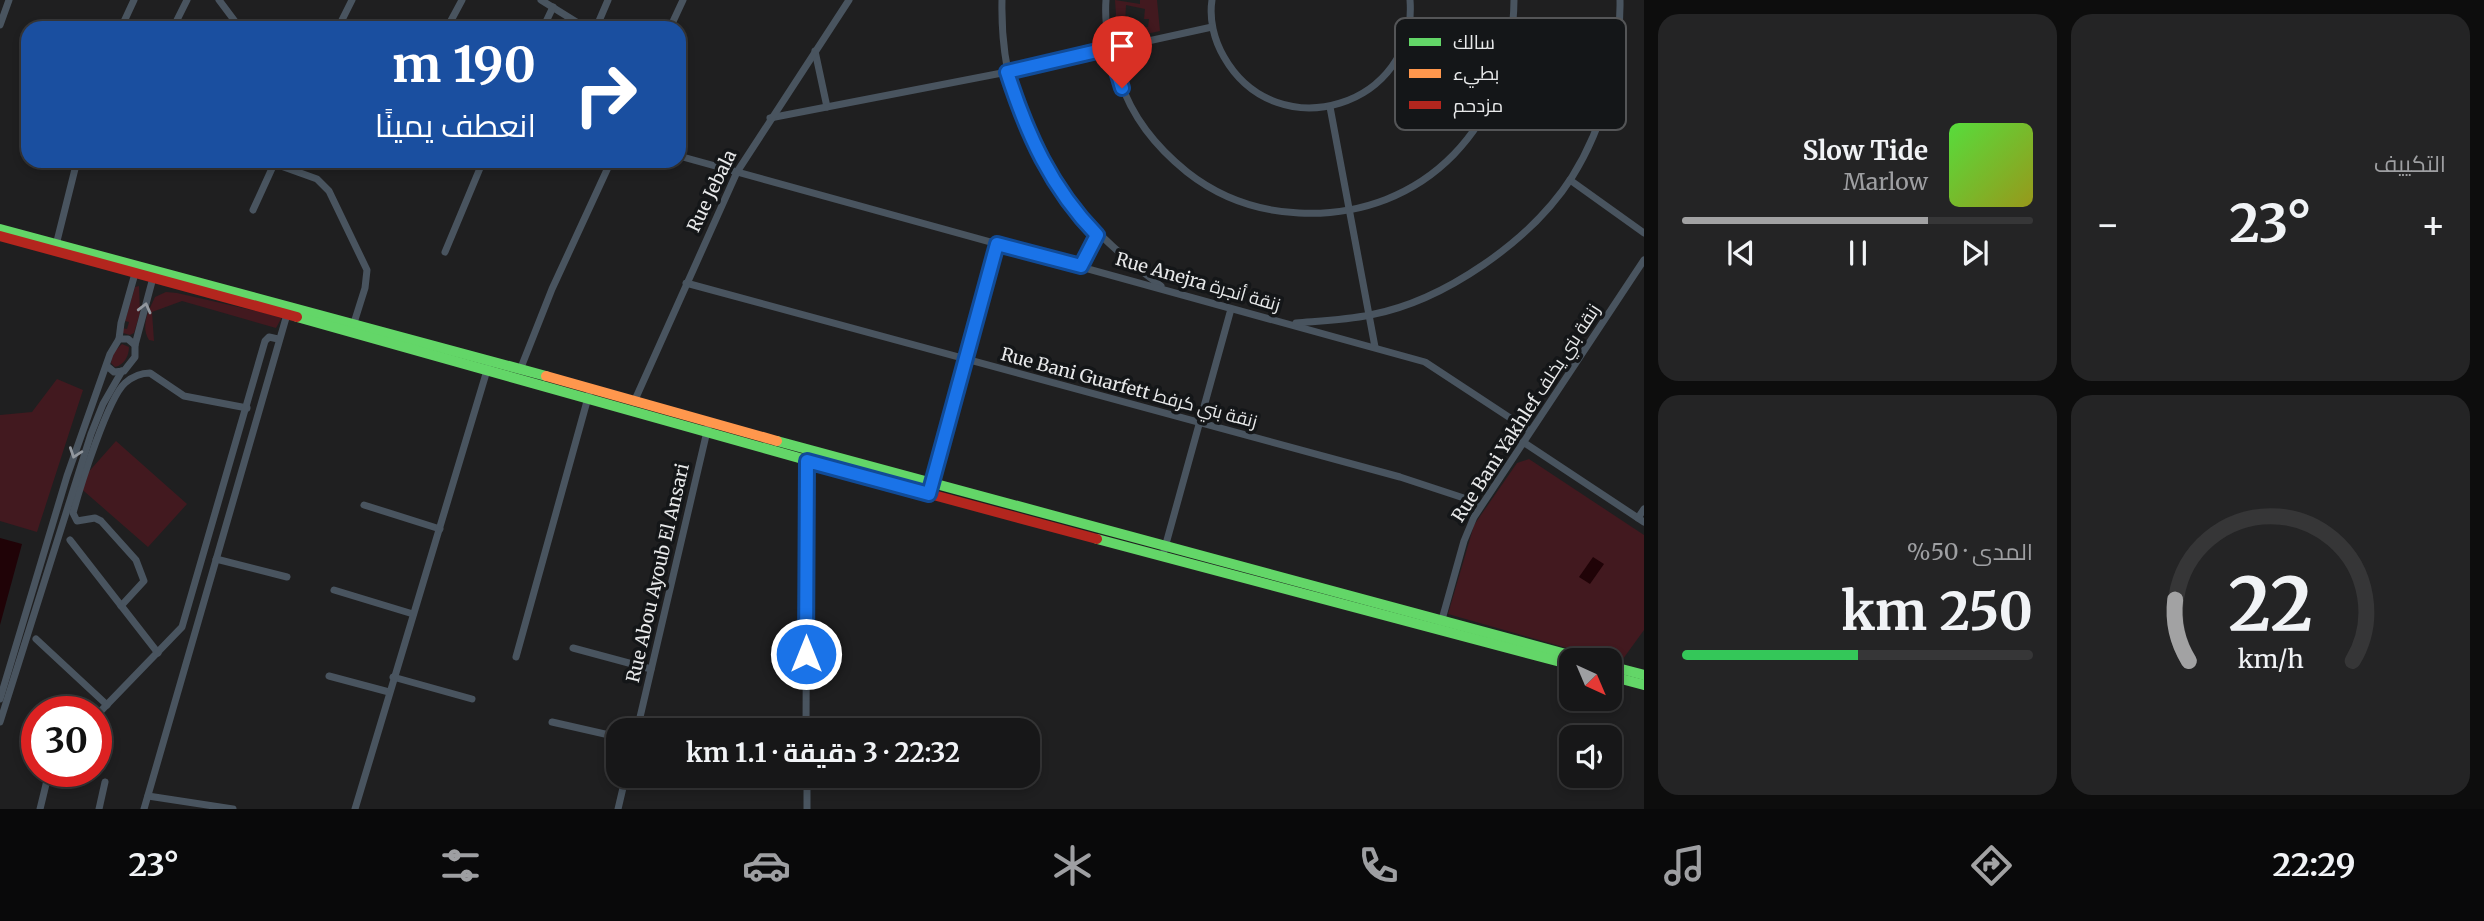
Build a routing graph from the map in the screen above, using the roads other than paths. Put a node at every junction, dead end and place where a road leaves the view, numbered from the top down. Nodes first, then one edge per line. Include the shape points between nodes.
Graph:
1 (9, 0) edge
2 (134, 0) edge
3 (187, 0) edge
4 (219, 0) edge
5 (352, 0) edge
6 (462, 0) edge
7 (541, 0) edge
8 (608, 0) edge
9 (683, 0) edge
10 (849, 0) edge
11 (1002, 0) edge
12 (1106, 0) edge
13 (1212, 0) edge
14 (1410, 0) edge
15 (1514, 0) edge
16 (1620, 0) edge
17 (228, 3) edge
18 (553, 7) junction
19 (1409, 18) edge
20 (1513, 18) edge
21 (1619, 18) edge
22 (124, 21) edge
23 (176, 21) edge
24 (237, 21) edge
25 (342, 21) edge
26 (451, 21) edge
27 (546, 21) edge
28 (575, 21) edge
29 (599, 21) edge
30 (673, 21) edge
31 (0, 24) edge
32 (1212, 27) junction
33 (1110, 48) junction
34 (815, 51) junction
35 (1395, 60) edge
36 (1007, 72) junction
37 (827, 107) junction
38 (1330, 107) junction
39 (770, 118) junction
40 (1474, 130) edge
41 (1594, 130) edge
42 (686, 158) edge
43 (75, 168) edge
44 (268, 168) edge
45 (295, 168) edge
46 (480, 168) edge
47 (608, 168) edge
48 (737, 172) junction
49 (1570, 180) junction
50 (253, 210) dead end
51 (1350, 210) junction
52 (0, 229) edge
53 (1644, 233) edge
54 (1097, 235) junction
55 (0, 236) edge
56 (997, 244) junction
57 (55, 247) junction
58 (445, 252) dead end
59 (1644, 260) edge
60 (1081, 266) junction
61 (136, 269) junction
62 (154, 274) junction
63 (685, 284) junction
64 (1164, 289) junction
65 (1231, 309) junction
66 (288, 311) junction
67 (1371, 315) junction
68 (1288, 323) junction
69 (353, 328) junction
70 (120, 339) junction
71 (278, 339) junction
72 (135, 345) junction
73 (1375, 347) junction
74 (965, 359) junction
75 (489, 364) junction
76 (107, 366) junction
77 (122, 371) junction
78 (519, 373) junction
79 (589, 393) junction
80 (632, 406) junction
81 (247, 408) junction
82 (1199, 424) junction
83 (708, 428) junction
84 (1530, 431) junction
85 (1523, 442) junction
86 (807, 456) junction
87 (930, 489) junction
88 (1482, 504) junction
89 (363, 505) dead end
90 (1644, 509) edge
91 (1641, 520) edge
92 (440, 529) junction
93 (70, 540) dead end
94 (1164, 552) junction
95 (216, 559) junction
96 (287, 577) dead end
97 (334, 590) dead end
98 (121, 606) junction
99 (413, 614) junction
100 (1441, 625) junction
101 (36, 639) dead end
102 (573, 648) dead end
103 (158, 653) junction
104 (1559, 653) edge
105 (516, 657) dead end
106 (1559, 661) edge
107 (652, 669) junction
108 (1622, 669) edge
109 (1644, 675) edge
110 (329, 676) dead end
111 (393, 677) junction
112 (1622, 679) edge
113 (1644, 685) edge
114 (389, 692) junction
115 (97, 696) edge
116 (0, 699) edge
117 (472, 699) dead end
118 (112, 700) edge
119 (640, 718) edge
120 (806, 718) edge
121 (0, 722) edge
122 (552, 722) dead end
123 (606, 734) edge
124 (45, 787) edge
125 (104, 787) edge
126 (623, 788) edge
127 (807, 788) edge
128 (148, 796) junction
129 (40, 809) edge
130 (99, 809) edge
131 (144, 809) edge
132 (233, 809) edge
133 (355, 809) edge
134 (618, 809) edge
135 (807, 809) edge

1 - 31 street
2 - 22 street
3 - 23 street
4 - 17 street
5 - 25 street
6 - 26 street
7 - 18 street
8 - 29 street
9 - 30 street
10 - 34 street, Rue Jebala
11 - 36 street
12 - 33 street
13 - 32 street
14 - 19 street
15 - 20 street
16 - 21 street
17 - 24 street
18 - 27 street
18 - 28 street
32 - 33 street
32 - 38 street via 1230,68 1245,85 1285,105
33 - 36 street
33 - 51 street via 1122,88 1144,130 1174,162 1212,190 1258,208 1312,214
34 - 37 street
34 - 39 street, Rue Jebala
35 - 38 street via 1365,92
36 - 37 street
36 - 54 street via 1035,150
37 - 39 street
38 - 51 street
39 - 48 street, Rue Jebala
40 - 51 street via 1420,183
41 - 49 street
42 - 48 street, Rue Anejra زنقة أنجرة
43 - 57 street
44 - 50 street
45 - 69 street via 327,187 366,265
46 - 58 street
47 - 78 street
48 - 56 street, Rue Anejra زنقة أنجرة
48 - 63 street, Rue Jebala
49 - 53 street
49 - 67 street via 1533,222 1488,262 1426,297
51 - 67 street
52 - 57 street
54 - 60 street
54 - 64 street
55 - 57 street
56 - 60 street, Rue Anejra زنقة أنجرة
56 - 74 street
57 - 61 street
59 - 84 street, Rue Bani Yakhlef زنقة بني يخلف
60 - 64 street, Rue Anejra زنقة أنجرة
61 - 62 street
61 - 70 street
62 - 66 street
72 -> 62 street
63 - 74 street, Rue Bani Guarfett زنقة بني كرفط
63 - 80 street, Rue Jebala
64 - 65 street, Rue Anejra زنقة أنجرة
65 - 68 street, Rue Anejra زنقة أنجرة
65 - 82 street
66 - 69 street
66 - 71 street
67 - 68 street
67 - 73 street
68 - 73 street, Rue Anejra زنقة أنجرة
69 - 75 street
70 - 72 street
70 - 76 street
71 - 81 street via 266,339
71 - 95 street
72 - 77 street via 136,354
73 - 84 street, Rue Anejra زنقة أنجرة via 1436,367
74 - 82 street, Rue Bani Guarfett زنقة بني كرفط
74 - 87 street
75 - 78 street
75 - 92 street
76 - 77 street
76 -> 116 street via 67,476
77 - 121 street via 91,434
78 - 79 street
79 - 80 street
79 - 105 street
80 - 83 street
81 - 98 street via 182,395 146,372 123,385 86,468 73,513 77,521 101,521 136,560 144,581
81 - 103 street via 182,627
82 - 88 street, Rue Bani Guarfett زنقة بني كرفط via 1400,477
82 - 94 street
83 - 86 street
83 - 107 street, Rue Abou Ayoub El Ansari
84 - 85 street, Rue Bani Yakhlef زنقة بني يخلف
85 - 88 street, Rue Bani Yakhlef زنقة بني يخلف
85 - 91 street
86 - 87 street
86 - 120 street
87 - 94 street
88 - 100 street, Rue Bani Yakhlef زنقة بني يخلف via 1468,529
89 - 92 street
90 - 91 street
92 - 99 street
93 - 98 street
94 - 100 street
95 - 96 street
95 - 128 street
97 - 99 street
98 - 103 street
99 - 111 street
100 - 104 street
100 - 106 street
101 - 115 street
102 - 107 street
103 - 118 street
107 - 119 street, Rue Abou Ayoub El Ansari
108 - 109 street
110 - 114 street
111 - 114 street
111 - 117 street
112 - 113 street
114 - 133 street
122 - 123 street
124 - 129 street
125 - 130 street
126 - 134 street
127 - 135 street
128 - 131 street
128 - 132 street

